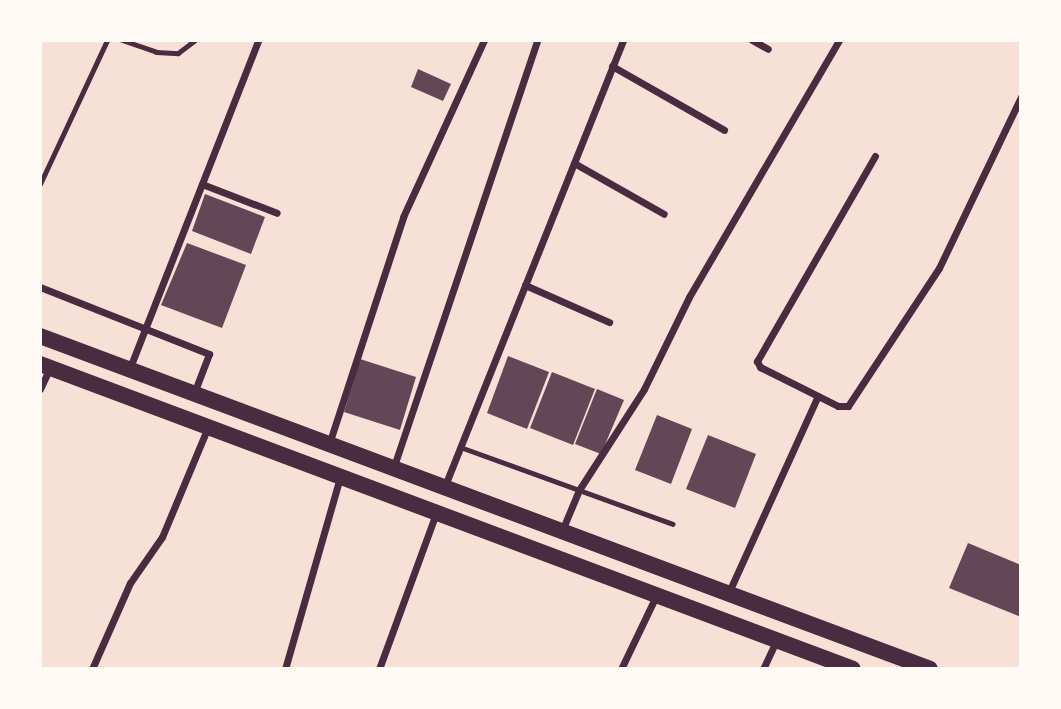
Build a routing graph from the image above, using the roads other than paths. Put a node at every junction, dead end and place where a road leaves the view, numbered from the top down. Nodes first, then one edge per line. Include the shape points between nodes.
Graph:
1 (107, 40) edge
2 (122, 40) edge
3 (195, 40) edge
4 (258, 40) edge
5 (484, 40) edge
6 (537, 40) edge
7 (622, 40) edge
8 (752, 40) edge
9 (839, 40) edge
10 (768, 49) dead end
11 (612, 66) junction
12 (1021, 97) edge
13 (724, 130) dead end
14 (876, 156) dead end
15 (574, 163) junction
16 (40, 184) edge
17 (202, 184) junction
18 (277, 214) dead end
19 (664, 214) dead end
20 (525, 285) junction
21 (40, 287) edge
22 (609, 322) dead end
23 (144, 330) junction
24 (40, 336) edge
25 (45, 366) edge
26 (128, 370) junction
27 (40, 389) edge
28 (194, 395) junction
29 (818, 396) junction
30 (208, 427) junction
31 (328, 446) junction
32 (460, 447) junction
33 (393, 469) junction
34 (340, 476) junction
35 (444, 488) junction
36 (579, 490) junction
37 (436, 513) junction
38 (673, 524) dead end
39 (561, 533) junction
40 (728, 594) junction
41 (657, 595) junction
42 (776, 640) junction
43 (92, 669) edge
44 (285, 669) edge
45 (379, 669) edge
46 (621, 669) edge
47 (763, 669) edge
48 (853, 669) edge
49 (930, 669) edge

1 - 16 lane
2 - 3 lane via 156,52 178,53
4 - 17 street
5 - 31 street via 403,217
6 - 33 street
7 - 11 street
8 - 10 street
9 - 36 street via 689,297 644,389
11 - 13 street
11 - 15 street
12 - 29 street via 939,268 848,406
14 - 29 street via 757,361 760,367
15 - 19 street
15 - 20 street
17 - 18 street
17 - 23 street
20 - 22 street
20 - 32 street
21 - 23 street
23 - 26 street
23 - 28 street via 209,354
24 - 26 main road
25 - 27 street
25 - 30 main road
26 - 28 main road
28 - 31 main road
29 - 40 street
30 - 34 main road
30 - 43 street via 162,537 130,583
31 - 33 main road
32 - 35 street
32 - 36 lane
33 - 35 main road
34 - 37 main road
34 - 44 street
35 - 39 main road
36 - 38 lane
36 - 39 street
37 - 41 main road
37 - 45 street
39 - 40 main road
40 - 49 main road
41 - 42 main road
41 - 46 street
42 - 47 street
42 - 48 main road

